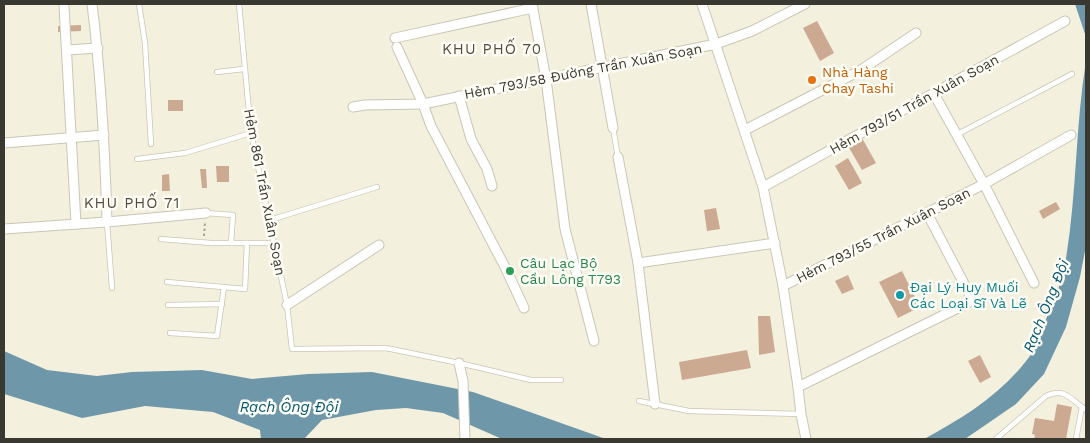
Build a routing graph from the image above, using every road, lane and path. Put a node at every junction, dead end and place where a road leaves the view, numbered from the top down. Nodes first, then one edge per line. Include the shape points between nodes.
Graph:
1 (92, 4) edge
2 (139, 4) edge
3 (239, 4) edge
4 (590, 4) edge
5 (702, 4) edge
6 (805, 4) edge
7 (64, 6) dead end
8 (532, 6) edge
9 (1065, 21) dead end
10 (916, 33) dead end
11 (716, 44) junction
12 (98, 48) junction
13 (67, 50) junction
14 (602, 67) junction
15 (244, 69) junction
16 (217, 72) dead end
17 (1072, 74) dead end
18 (546, 78) junction
19 (934, 94) junction
20 (459, 96) junction
21 (423, 104) junction
22 (353, 108) dead end
23 (613, 128) joint
24 (745, 130) junction
25 (251, 134) junction
26 (104, 135) junction
27 (956, 135) junction
28 (1071, 135) dead end
29 (72, 138) junction
30 (4, 143) edge
31 (151, 144) dead end
32 (618, 157) joint
33 (138, 160) dead end
34 (984, 184) junction
35 (492, 186) dead end
36 (377, 187) dead end
37 (763, 187) junction
38 (206, 213) junction
39 (927, 213) junction
40 (270, 220) junction
41 (107, 222) junction
42 (76, 224) junction
43 (4, 228) edge
44 (161, 239) dead end
45 (203, 242) junction
46 (231, 243) junction
47 (247, 243) junction
48 (275, 243) junction
49 (775, 243) junction
50 (379, 245) dead end
51 (638, 263) junction
52 (167, 282) dead end
53 (1034, 284) dead end
54 (783, 286) junction
55 (224, 287) junction
56 (112, 288) dead end
57 (168, 304) dead end
58 (222, 304) junction
59 (287, 305) junction
60 (524, 308) dead end
61 (170, 333) dead end
62 (594, 341) dead end
63 (460, 363) junction
64 (561, 380) dead end
65 (798, 387) junction
66 (639, 400) dead end
67 (655, 404) junction
68 (1084, 409) edge
69 (800, 414) junction
70 (805, 435) edge
71 (465, 439) edge
72 (996, 439) edge
73 (1076, 439) edge

1 - 12 street
2 - 31 lane via 145,43
3 - 15 lane, Hẻm 861 Trần Xuân Soạn
4 - 14 street
5 - 11 street
6 - 11 street, Hẻm 793/58 Đường Trần Xuân Soạn
7 - 13 street
8 - 18 street
8 - 21 street via 396,42
9 - 19 street, Hẻm 793/51 Trần Xuân Soạn
10 - 24 street via 861,70
11 - 14 street, Hẻm 793/58 Đường Trần Xuân Soạn
11 - 24 street
12 - 13 street
12 - 26 street
13 - 29 street
14 - 18 street, Hẻm 793/58 Đường Trần Xuân Soạn
14 - 23 street
15 - 16 lane
15 - 25 lane, Hẻm 861 Trần Xuân Soạn
17 - 27 lane
18 - 20 street, Hẻm 793/58 Đường Trần Xuân Soạn
18 - 62 street via 565,229
19 - 27 street, Hẻm 793/55 Trần Xuân Soạn
19 - 37 street, Hẻm 793/51 Trần Xuân Soạn
20 - 21 street, Hẻm 793/58 Đường Trần Xuân Soạn
20 - 35 street via 471,139
21 - 22 street, Hẻm 793/58 Đường Trần Xuân Soạn
21 - 60 street via 431,126
23 - 32 lane
24 - 37 street
25 - 33 lane via 184,153
25 - 40 lane, Hẻm 861 Trần Xuân Soạn
26 - 29 street
26 - 41 street
27 - 34 street, Hẻm 793/55 Trần Xuân Soạn
28 - 34 street, Hẻm 793/55 Trần Xuân Soạn
29 - 30 street
29 - 42 street
32 - 51 street
34 - 39 street, Hẻm 793/55 Trần Xuân Soạn
34 - 53 street, Hẻm 793/55 Trần Xuân Soạn
36 - 40 lane
37 - 49 street
38 - 41 street
38 - 45 path
38 - 46 lane via 233,215
39 - 54 street, Hẻm 793/55 Trần Xuân Soạn
39 - 65 street via 971,297 970,302
40 - 48 lane, Hẻm 861 Trần Xuân Soạn
41 - 42 street
41 - 56 lane
42 - 43 street
44 - 45 lane
45 - 46 lane
46 - 47 lane
47 - 48 lane
47 - 55 lane via 245,289
48 - 59 lane, Hẻm 861 Trần Xuân Soạn
49 - 51 street
49 - 54 street
50 - 59 street
51 - 67 street
52 - 55 lane
54 - 65 street
55 - 58 lane
57 - 58 lane
58 - 61 lane via 217,336
59 - 63 lane, Hẻm 861 Trần Xuân Soạn via 292,349 386,348
63 - 64 lane via 531,380
63 - 71 street
65 - 69 street
66 - 67 lane
67 - 69 lane via 689,411
68 - 72 lane via 1066,395 1056,392 1046,396
68 - 73 lane
69 - 70 street

